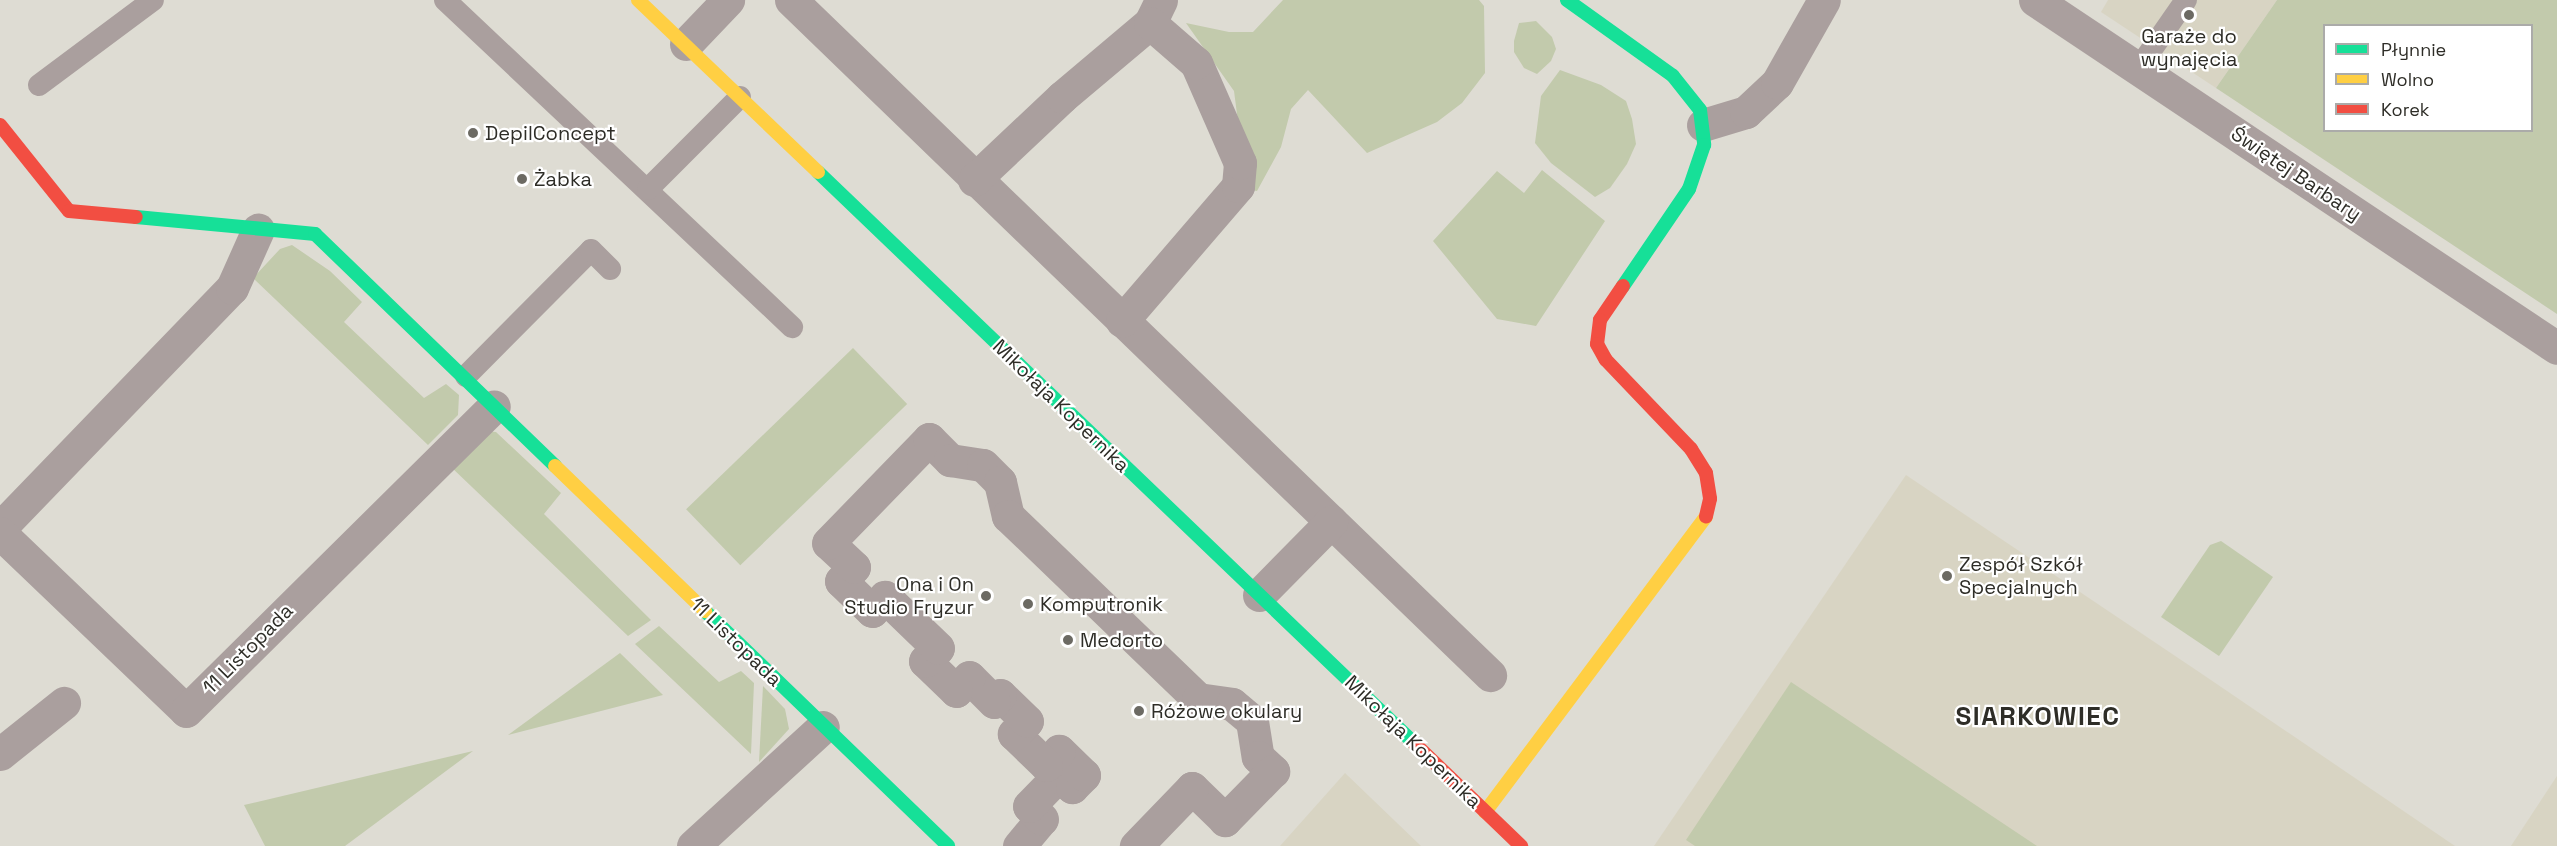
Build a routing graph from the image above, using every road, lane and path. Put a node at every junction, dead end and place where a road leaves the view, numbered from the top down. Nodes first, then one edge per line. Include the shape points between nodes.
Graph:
1 (153, 0) edge
2 (445, 0) edge
3 (638, 0) edge
4 (728, 0) edge
5 (790, 0) edge
6 (1567, 0) edge
7 (1824, 0) edge
8 (2035, 0) edge
9 (2186, 0) edge
10 (1155, 12) edge
11 (686, 44) junction
12 (2138, 69) junction
13 (39, 85) dead end
14 (740, 97) junction
15 (0, 125) edge
16 (1703, 125) junction
17 (975, 180) junction
18 (648, 189) junction
19 (258, 230) junction
20 (610, 269) dead end
21 (1122, 321) junction
22 (792, 327) dead end
23 (2557, 348) edge
24 (466, 376) junction
25 (494, 406) junction
26 (1330, 522) junction
27 (0, 528) edge
28 (0, 533) edge
29 (1259, 596) junction
30 (1490, 675) dead end
31 (64, 703) dead end
32 (823, 727) junction
33 (0, 754) edge
34 (1485, 812) junction
35 (693, 846) edge
36 (948, 846) edge
37 (1019, 846) edge
38 (1136, 846) edge
39 (1521, 846) edge

1 - 13 lane
2 - 18 lane
3 - 11 street, Mikołaja Kopernika
4 - 11 street
5 - 17 street
6 - 16 street via 1673,75 1700,110
7 - 16 street via 1777,83 1746,112
8 - 12 street, Świętej Barbary
9 - 12 lane
10 - 17 street
10 - 21 street via 1196,63 1240,163 1238,186
11 - 14 street, Mikołaja Kopernika
12 - 23 street, Świętej Barbary
14 - 18 lane
14 - 29 street, Mikołaja Kopernika
15 - 19 street, 11 Listopada via 69,211
16 - 34 street, Mikołaja Kopernika via 1704,145 1689,189 1600,320 1597,345 1606,360 1691,449 1706,472 1710,499 1704,524
17 - 21 street
18 - 22 lane
19 - 24 street, 11 Listopada via 315,234
19 - 27 street via 232,288
20 - 24 lane via 591,250
21 - 26 street
24 - 25 street, 11 Listopada
25 - 28 street, 11 Listopada via 186,711
25 - 32 street, 11 Listopada
26 - 29 street
26 - 30 street
29 - 34 street, Mikołaja Kopernika
31 - 33 street
32 - 35 street
32 - 36 street, 11 Listopada
34 - 39 street, Mikołaja Kopernika
37 - 38 street via 1042,819 1029,806 1059,775 1072,787 1083,775 1059,751 1046,765 1014,734 1027,721 1000,695 994,702 969,677 956,691 925,661 938,648 885,597 872,611 841,581 854,567 828,543 929,439 950,460 983,465 1000,482 1008,516 1198,699 1232,704 1252,721 1258,757 1273,771 1225,820 1191,788

